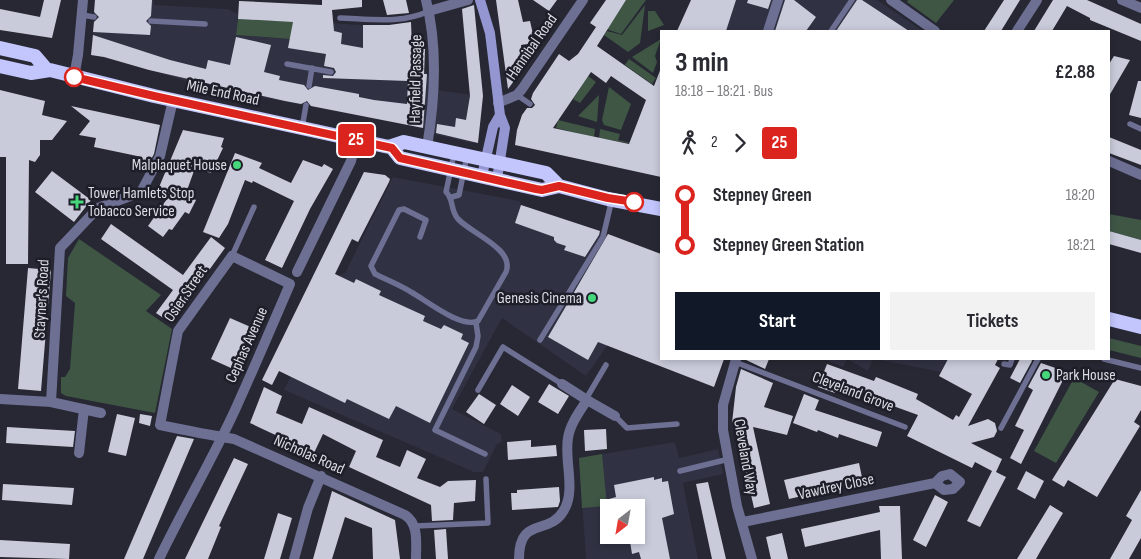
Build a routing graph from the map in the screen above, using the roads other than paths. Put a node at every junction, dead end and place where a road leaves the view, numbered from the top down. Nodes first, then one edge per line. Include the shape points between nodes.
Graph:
1 (83, 0) edge
2 (426, 0) edge
3 (468, 0) edge
4 (480, 0) edge
5 (583, 0) edge
6 (778, 0) edge
7 (852, 0) edge
8 (892, 0) edge
9 (1037, 0) edge
10 (1122, 0) edge
11 (1141, 8) edge
12 (429, 11) junction
13 (82, 15) junction
14 (94, 17) dead end
15 (340, 18) dead end
16 (151, 21) dead end
17 (204, 24) dead end
18 (768, 30) edge
19 (832, 30) edge
20 (934, 30) edge
21 (1018, 30) edge
22 (0, 48) edge
23 (287, 64) dead end
24 (0, 66) edge
25 (312, 68) junction
26 (47, 70) junction
27 (331, 72) dead end
28 (74, 77) junction
29 (309, 86) dead end
30 (517, 95) junction
31 (173, 100) junction
32 (498, 103) junction
33 (530, 104) dead end
34 (306, 105) dead end
35 (500, 115) junction
36 (1130, 124) dead end
37 (302, 128) junction
38 (1141, 129) edge
39 (356, 140) junction
40 (427, 147) junction
41 (392, 148) junction
42 (461, 155) junction
43 (484, 160) junction
44 (1110, 161) edge
45 (500, 164) junction
46 (458, 170) junction
47 (1141, 175) edge
48 (482, 176) junction
49 (497, 179) junction
50 (559, 186) junction
51 (452, 197) junction
52 (612, 199) junction
53 (254, 207) dead end
54 (660, 209) edge
55 (420, 237) dead end
56 (232, 256) junction
57 (297, 272) joint
58 (290, 284) junction
59 (1110, 319) edge
60 (476, 323) junction
61 (1141, 327) edge
62 (540, 340) dead end
63 (735, 360) edge
64 (1012, 360) edge
65 (1037, 360) edge
66 (1108, 360) edge
67 (1004, 364) dead end
68 (606, 365) dead end
69 (1141, 368) edge
70 (562, 384) joint
71 (478, 390) dead end
72 (0, 398) edge
73 (587, 399) junction
74 (51, 402) junction
75 (84, 410) junction
76 (101, 413) dead end
77 (162, 416) joint
78 (615, 416) joint
79 (677, 424) dead end
80 (905, 426) dead end
81 (1001, 428) dead end
82 (222, 437) junction
83 (79, 453) dead end
84 (485, 454) dead end
85 (729, 459) junction
86 (680, 471) dead end
87 (321, 476) junction
88 (486, 479) dead end
89 (935, 483) dead end
90 (743, 522) junction
91 (415, 526) junction
92 (159, 559) edge
93 (294, 559) edge
94 (416, 559) edge
95 (519, 559) edge
96 (752, 559) edge

1 - 13 street
2 - 12 street, Hayfield Passage
3 - 12 street
4 - 32 main road via 492,48
5 - 30 street, Hannibal Road
6 - 18 street
7 - 19 lane
8 - 20 street
9 - 21 street
10 - 11 street
12 - 15 lane via 394,20
12 - 40 street, Hayfield Passage via 434,65 432,118
13 - 14 lane
13 - 28 street
16 - 17 lane
22 - 26 highway, Mile End Road via 35,56
23 - 25 lane
24 - 26 highway, Mile End Road via 31,73
25 - 27 lane
25 - 29 lane
26 - 28 highway, Mile End Road
28 - 31 highway, Mile End Road
30 - 32 street, Hannibal Road
30 - 33 lane
31 - 37 highway, Mile End Road
31 - 74 street, Stayner's Road via 160,156 141,192 98,208 60,248
32 - 35 main road
34 - 37 lane
35 - 43 main road via 493,127
35 - 45 main road via 505,128
36 - 38 lane
37 - 39 highway, Mile End Road
39 - 41 highway, Mile End Road
39 - 57 street, Cephas Avenue via 351,161
40 - 41 highway, Mile End Road via 404,142
40 - 42 highway, Mile End Road
41 - 46 highway, Mile End Road via 400,158
42 - 43 highway, Mile End Road
42 - 46 lane
42 - 46 lane
43 - 45 highway, Mile End Road
43 - 48 main road
44 - 47 street
45 - 49 main road
45 - 50 highway, Mile End Road via 546,173
46 - 48 highway, Mile End Road
46 - 51 lane via 459,195
46 - 51 lane via 446,192
48 - 49 highway, Mile End Road
49 - 50 highway, Mile End Road via 542,190
50 - 52 highway, Mile End Road
51 - 60 lane via 453,211 458,219 505,254 508,263 485,313
52 - 54 highway, Mile End Road
52 - 62 lane via 603,237
53 - 56 lane
55 - 60 lane via 426,220 404,209 399,210 371,266 372,270 430,306 468,323
56 - 58 street
56 - 77 street, Osier Street via 178,331
57 - 58 lane, Cephas Avenue
58 - 82 street, Cephas Avenue
59 - 61 highway
60 - 84 lane via 476,347 435,430
63 - 80 lane, Cleveland Grove
63 - 85 street, Cleveland Way via 723,405 722,430
64 - 67 lane via 1010,365
65 - 81 lane
66 - 69 lane
68 - 73 lane
70 - 71 lane via 503,347
70 - 73 street
72 - 74 street
73 - 78 street
73 - 95 street via 568,436 568,504 558,518 525,534 519,547
74 - 75 street
75 - 76 street
75 - 83 street
77 - 82 street, Nicholas Road via 160,425
78 - 79 lane via 627,428
82 - 87 street, Nicholas Road via 234,439
82 - 92 street, Cephas Avenue
85 - 86 lane
85 - 90 street, Cleveland Way
87 - 91 street, Nicholas Road via 404,515
87 - 93 street
88 - 91 lane via 488,523
89 - 90 street, Vawdrey Close
90 - 96 street, Cleveland Way
91 - 94 street

